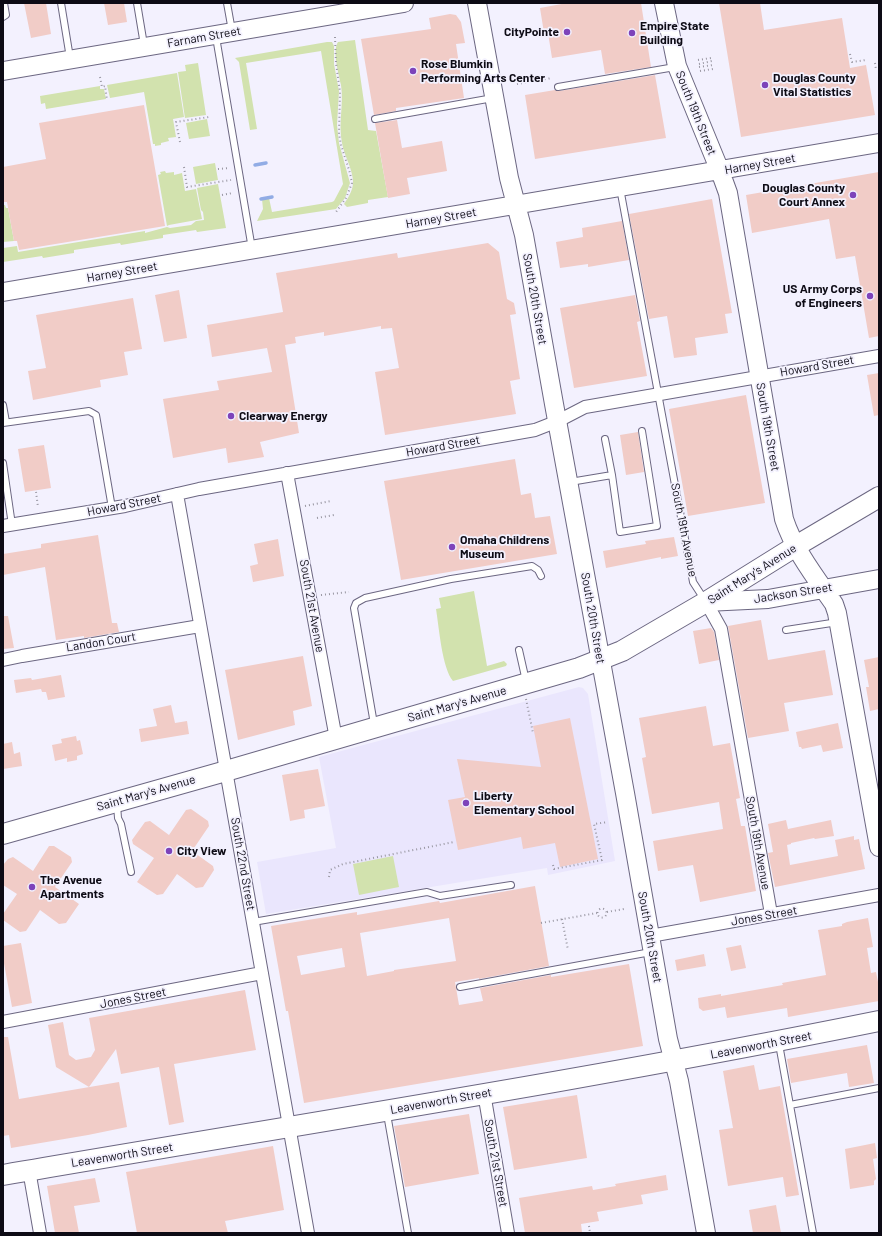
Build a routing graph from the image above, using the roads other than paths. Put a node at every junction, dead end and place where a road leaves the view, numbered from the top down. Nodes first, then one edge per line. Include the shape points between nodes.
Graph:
1 (4, 3) edge
2 (61, 3) edge
3 (137, 3) edge
4 (227, 3) edge
5 (404, 3) edge
6 (477, 3) edge
7 (664, 3) edge
8 (3, 17) edge
9 (224, 33) junction
10 (145, 47) junction
11 (70, 60) junction
12 (677, 66) junction
13 (3, 71) edge
14 (558, 87) dead end
15 (494, 98) junction
16 (375, 119) dead end
17 (879, 143) edge
18 (720, 171) junction
19 (620, 188) junction
20 (517, 206) junction
21 (252, 250) junction
22 (3, 292) edge
23 (879, 356) edge
24 (760, 376) junction
25 (658, 394) junction
26 (3, 405) edge
27 (558, 421) junction
28 (5, 423) edge
29 (642, 431) dead end
30 (605, 440) dead end
31 (3, 463) edge
32 (288, 474) junction
33 (612, 475) junction
34 (569, 482) junction
35 (176, 494) junction
36 (879, 497) edge
37 (112, 508) junction
38 (8, 526) edge
39 (796, 546) junction
40 (541, 576) dead end
41 (879, 579) edge
42 (824, 589) junction
43 (706, 602) junction
44 (839, 621) junction
45 (200, 626) junction
46 (786, 630) dead end
47 (519, 650) dead end
48 (3, 660) edge
49 (601, 660) junction
50 (526, 691) junction
51 (374, 728) junction
52 (336, 739) junction
53 (226, 771) junction
54 (117, 802) junction
55 (3, 834) edge
56 (879, 847) edge
57 (131, 872) dead end
58 (511, 885) dead end
59 (879, 895) edge
60 (771, 914) junction
61 (253, 922) junction
62 (651, 944) junction
63 (262, 973) junction
64 (460, 987) dead end
65 (879, 1021) edge
66 (3, 1022) edge
67 (779, 1042) junction
68 (674, 1060) junction
69 (879, 1088) edge
70 (484, 1093) junction
71 (790, 1105) junction
72 (387, 1110) junction
73 (290, 1127) junction
74 (29, 1170) junction
75 (3, 1175) edge
76 (40, 1233) edge
77 (308, 1233) edge
78 (408, 1233) edge
79 (508, 1233) edge
80 (706, 1233) edge
81 (813, 1233) edge

1 - 8 lane via 6,15
2 - 11 lane
3 - 10 lane
4 - 9 lane
5 - 9 main road, Farnam Street
6 - 15 main road, South 20th Street
7 - 12 main road, South 19th Street
9 - 10 main road, Farnam Street
9 - 21 lane
10 - 11 main road, Farnam Street
11 - 13 main road, Farnam Street
12 - 14 lane
12 - 18 main road, South 19th Street
15 - 16 lane
15 - 20 main road, South 20th Street
17 - 18 main road, Harney Street
18 - 19 main road, Harney Street
18 - 24 main road, South 19th Street via 728,193
19 - 20 main road, Harney Street
19 - 25 lane, South 19th Avenue
20 - 21 main road, Harney Street
20 - 27 main road, South 20th Street
21 - 22 main road, Harney Street
23 - 24 street, Howard Street
24 - 25 street, Howard Street
24 - 39 main road, South 19th Street via 784,516
25 - 27 street, Howard Street via 585,407
25 - 43 lane, South 19th Avenue via 693,582
26 - 28 lane
27 - 32 street, Howard Street via 535,430
27 - 34 main road, South 20th Street
28 - 37 lane via 89,411 96,415
29 - 33 lane via 657,526 620,532
30 - 33 lane
31 - 38 lane
32 - 35 street, Howard Street
32 - 52 street, South 21st Avenue
33 - 34 lane
34 - 49 main road, South 20th Street
35 - 37 street, Howard Street
35 - 45 street, South 22nd Street
36 - 39 main road, Saint Mary's Avenue
37 - 38 street, Howard Street
39 - 42 main road, South 19th Street
39 - 43 main road, Saint Mary's Avenue
40 - 51 lane via 532,566 444,581 356,602 354,608
41 - 42 main road, Jackson Street
42 - 43 main road, Jackson Street via 768,599
42 - 44 main road, South 19th Street via 834,604
43 - 49 main road, Saint Mary's Avenue via 622,651
43 - 60 street, South 19th Avenue via 721,629
44 - 46 lane
44 - 56 main road, South 19th Street
45 - 48 street, Landon Court
45 - 53 street, South 22nd Street
47 - 50 lane
49 - 50 main road, Saint Mary's Avenue
49 - 62 main road, South 20th Street
50 - 51 main road, Saint Mary's Avenue
51 - 52 main road, Saint Mary's Avenue
52 - 53 main road, Saint Mary's Avenue
53 - 54 main road, Saint Mary's Avenue
53 - 61 street, South 22nd Street
54 - 55 main road, Saint Mary's Avenue
54 - 57 lane via 118,818
58 - 61 lane via 440,896 427,892
59 - 60 street, Jones Street
60 - 62 street, Jones Street
61 - 63 street, South 22nd Street
62 - 64 lane
62 - 68 main road, South 20th Street
63 - 66 street, Jones Street
63 - 73 street, South 22nd Street
65 - 67 main road, Leavenworth Street
67 - 68 main road, Leavenworth Street
67 - 71 lane
68 - 70 main road, Leavenworth Street
68 - 80 main road, South 20th Street
69 - 71 lane
70 - 72 main road, Leavenworth Street
70 - 79 street, South 21st Street
71 - 81 lane
72 - 73 main road, Leavenworth Street
72 - 78 lane
73 - 74 main road, Leavenworth Street
73 - 77 street, South 22nd Street
74 - 75 main road, Leavenworth Street
74 - 76 street

